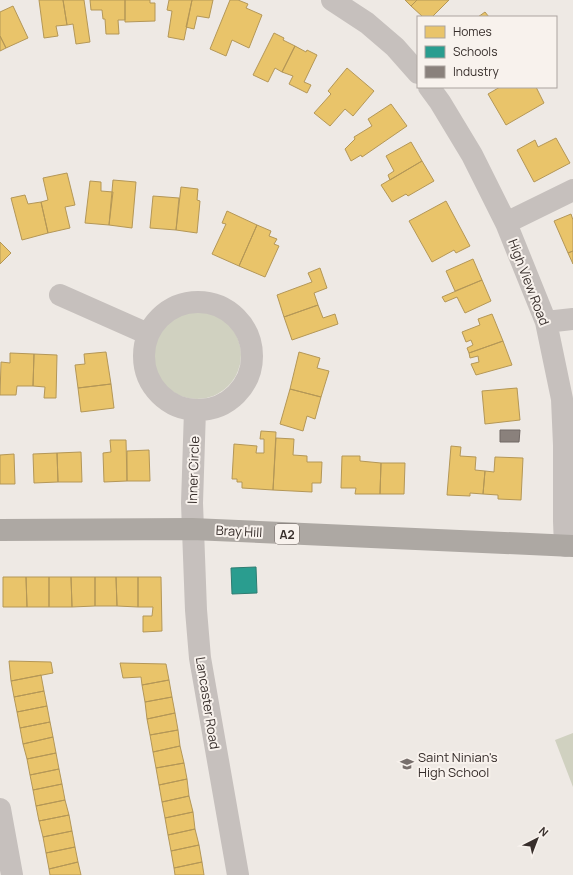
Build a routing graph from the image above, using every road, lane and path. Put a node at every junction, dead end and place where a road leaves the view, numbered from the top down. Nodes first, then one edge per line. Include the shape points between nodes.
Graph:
1 (332, 0) edge
2 (417, 72) edge
3 (430, 88) edge
4 (573, 190) edge
5 (506, 224) junction
6 (60, 295) dead end
7 (573, 319) edge
8 (546, 322) junction
9 (148, 334) junction
10 (195, 410) junction
11 (192, 529) junction
12 (0, 530) edge
13 (569, 546) edge
14 (0, 809) edge
15 (12, 875) edge
16 (238, 875) edge

1 - 2 street via 373,28 395,47
3 - 5 street, High View Road via 472,155
4 - 5 street
5 - 8 street, High View Road
6 - 9 street
7 - 8 street
8 - 13 street, High View Road via 562,399 564,521
9 - 10 street via 144,350 145,368 152,384 163,397 178,406
9 - 10 street via 157,320 169,310 198,301 214,304 240,321 248,335 252,350 252,365 247,380 238,393 225,403
10 - 11 street, Inner Circle
11 - 12 highway, Bray Hill / A2
11 - 13 highway, Bray Hill / A2
11 - 16 street, Lancaster Road via 200,658
14 - 15 street

